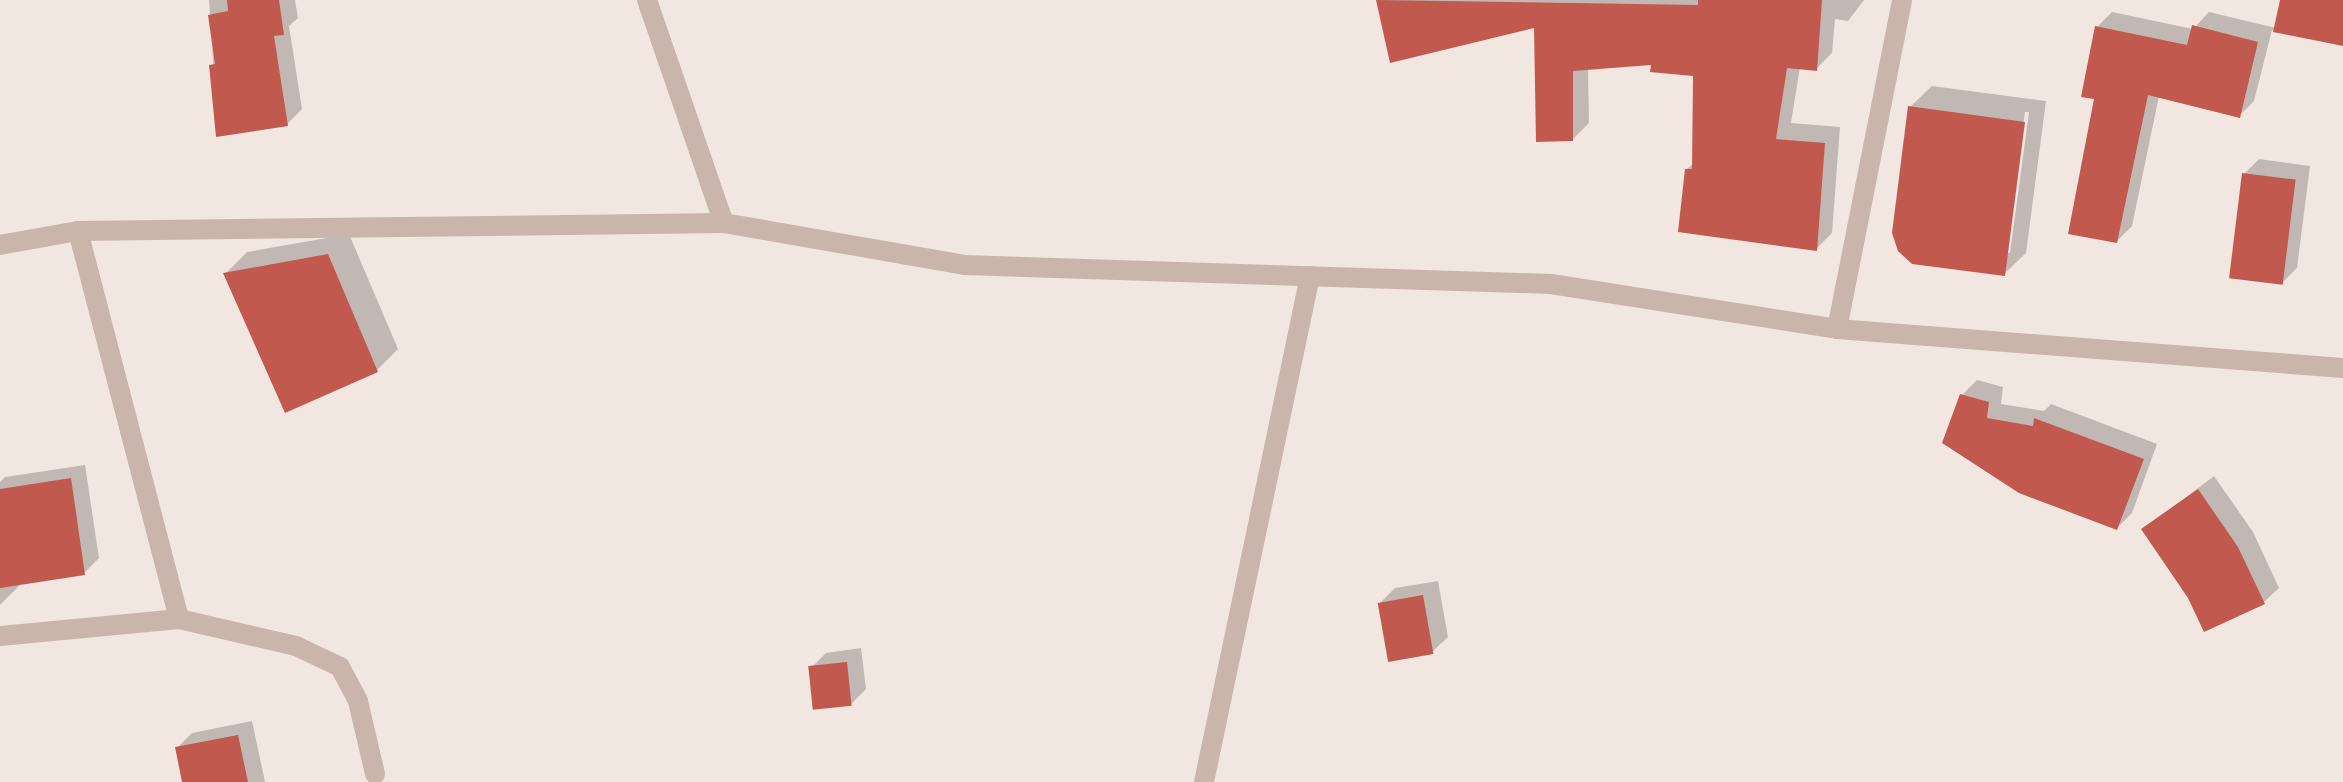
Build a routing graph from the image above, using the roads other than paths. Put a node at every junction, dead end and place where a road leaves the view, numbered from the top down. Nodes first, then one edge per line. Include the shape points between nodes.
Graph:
1 (647, 0) edge
2 (1902, 0) edge
3 (724, 223) junction
4 (78, 231) junction
5 (0, 245) edge
6 (1310, 276) junction
7 (1837, 329) junction
8 (2342, 372) edge
9 (179, 619) junction
10 (0, 636) edge
11 (375, 774) dead end
12 (1204, 782) edge

1 - 3 street
2 - 7 street
3 - 4 street
3 - 6 street via 964,265
4 - 5 street
4 - 9 street
6 - 7 street via 1551,284
6 - 12 street
7 - 8 street
9 - 10 street
9 - 11 street via 296,646 340,667 358,701

